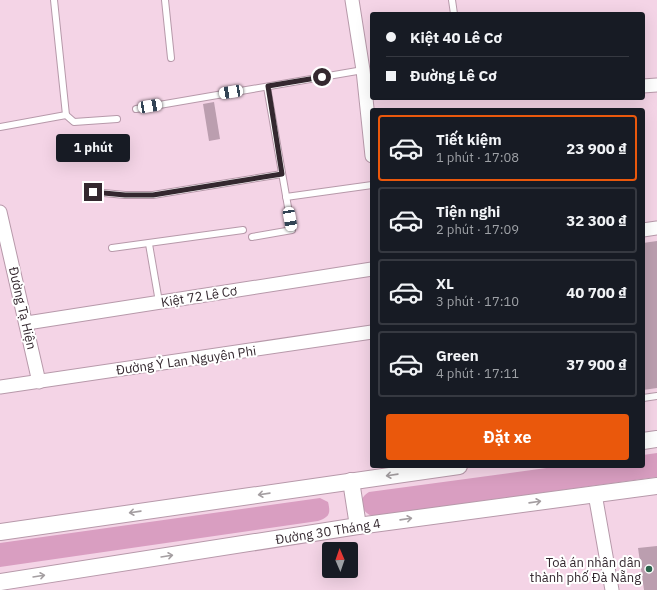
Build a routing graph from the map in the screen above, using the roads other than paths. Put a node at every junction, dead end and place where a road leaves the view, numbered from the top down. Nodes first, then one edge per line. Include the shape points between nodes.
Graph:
1 (54, 0) edge
2 (165, 0) edge
3 (352, 0) edge
4 (452, 0) edge
5 (454, 12) edge
6 (171, 58) dead end
7 (363, 70) junction
8 (657, 85) edge
9 (268, 86) junction
10 (645, 86) edge
11 (136, 109) dead end
12 (66, 115) junction
13 (117, 119) dead end
14 (0, 126) edge
15 (370, 137) edge
16 (282, 174) junction
17 (370, 184) edge
18 (93, 192) dead end
19 (286, 197) junction
20 (0, 212) edge
21 (657, 228) edge
22 (243, 230) dead end
23 (645, 230) edge
24 (252, 237) dead end
25 (150, 244) junction
26 (112, 248) dead end
27 (370, 269) edge
28 (159, 302) junction
29 (26, 322) junction
30 (370, 332) edge
31 (39, 382) junction
32 (0, 387) edge
33 (657, 396) edge
34 (645, 398) edge
35 (657, 440) edge
36 (645, 441) edge
37 (445, 468) edge
38 (351, 481) junction
39 (657, 486) edge
40 (595, 494) junction
41 (358, 526) junction
42 (0, 532) edge
43 (0, 582) edge
44 (612, 590) edge

1 - 12 lane
2 - 6 lane
3 - 7 street
4 - 5 lane
7 - 9 lane
7 - 15 street
8 - 10 street
9 - 11 lane
9 - 16 lane
12 - 13 lane via 74,122
12 - 14 lane
16 - 18 lane via 153,195
16 - 19 lane
17 - 19 lane
19 - 24 lane via 292,230
20 - 29 street, Đường Tạ Hiện
21 - 23 street
22 - 25 lane
25 - 26 lane
25 - 28 lane
27 - 28 street, Kiệt 72 Lê Cơ
28 - 29 street, Kiệt 72 Lê Cơ
29 - 31 street, Đường Tạ Hiện
30 - 31 street, Đường Ỷ Lan Nguyên Phi
31 - 32 street, Đường Ỷ Lan Nguyên Phi
33 - 34 lane
35 - 36 street
37 -> 38 street
38 - 41 street
38 -> 42 street
39 - 40 street, Đường 30 Tháng 4
41 -> 40 street, Đường 30 Tháng 4
40 - 44 street
43 -> 41 street, Đường 30 Tháng 4

